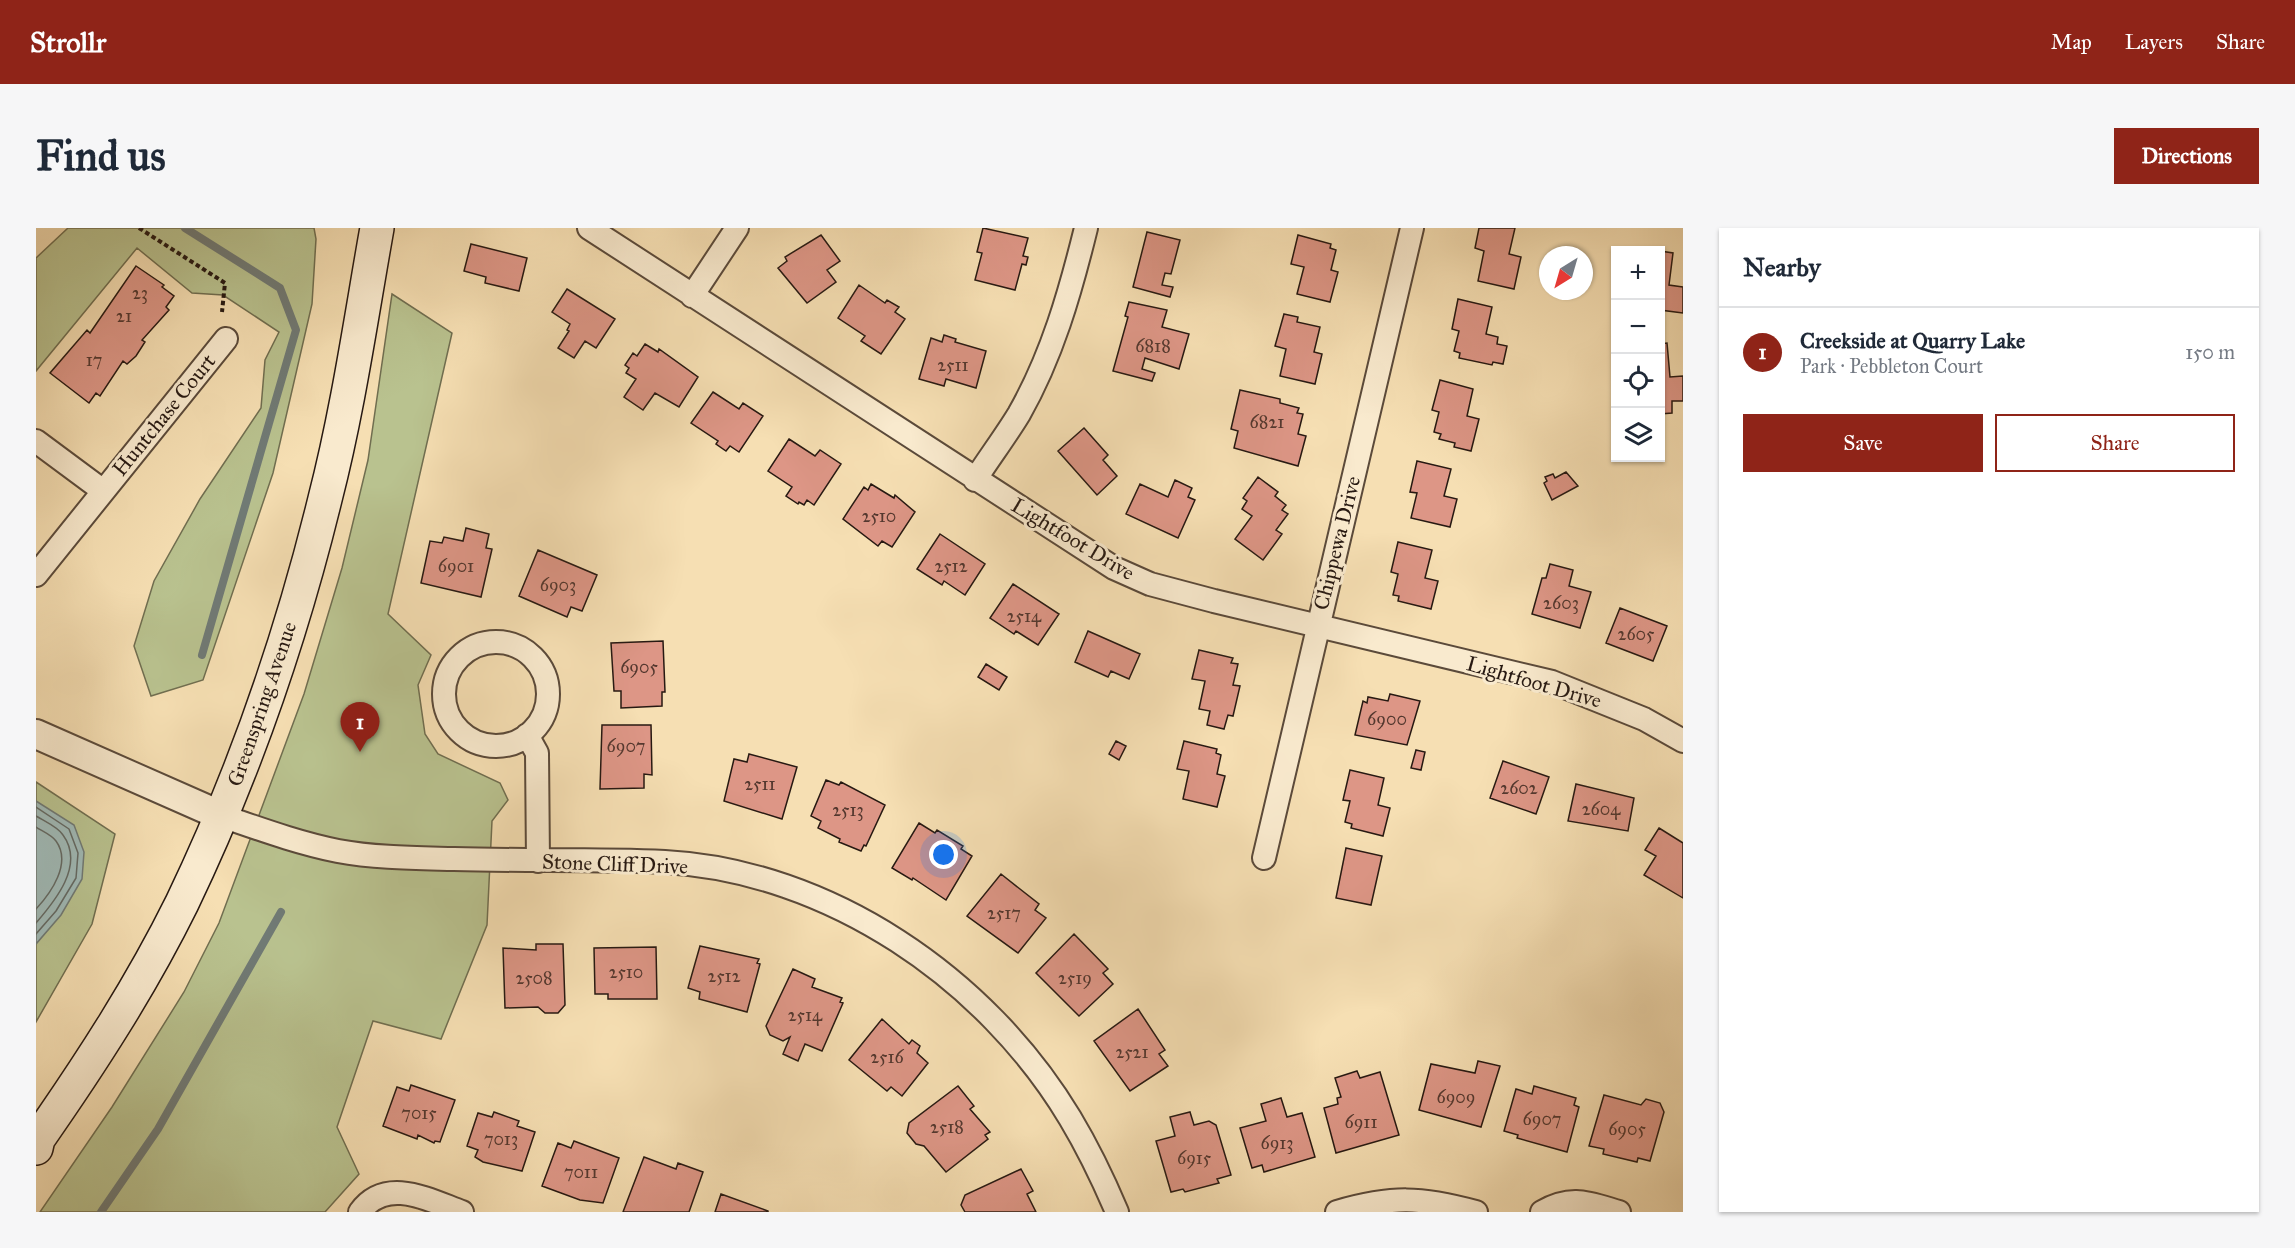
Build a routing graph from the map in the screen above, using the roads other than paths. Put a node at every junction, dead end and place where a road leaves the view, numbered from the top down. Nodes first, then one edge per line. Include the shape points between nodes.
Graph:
1 (377, 228) edge
2 (589, 228) edge
3 (737, 228) edge
4 (1086, 228) edge
5 (1412, 228) edge
6 (692, 296) junction
7 (226, 339) dead end
8 (36, 441) edge
9 (975, 480) junction
10 (102, 490) junction
11 (36, 575) edge
12 (1317, 627) junction
13 (36, 735) edge
14 (527, 735) junction
15 (1683, 741) edge
16 (222, 816) junction
17 (1264, 858) dead end
18 (537, 861) junction
19 (37, 1142) edge
20 (360, 1212) edge
21 (462, 1212) edge
22 (1117, 1212) edge
23 (1337, 1212) edge
24 (1476, 1212) edge
25 (1542, 1212) edge
26 (1618, 1212) edge

1 - 16 main road, Greenspring Avenue via 326,498 273,680
2 - 6 street, Lightfoot Drive
3 - 6 street
4 - 9 street via 1060,324 1040,373 1018,415
5 - 12 street, Chippewa Drive
6 - 9 street, Lightfoot Drive
7 - 10 street, Huntchase Court
8 - 10 street, Huntchase Court
9 - 12 street, Lightfoot Drive via 1084,551 1132,576 1171,590
10 - 11 street, Huntchase Court
12 - 15 street, Lightfoot Drive via 1552,682 1644,719
12 - 17 street, Chippewa Drive
13 - 16 street
14 - 14 street via 540,722 548,703 538,663 528,653 503,642 475,646 464,653 453,665 445,687 446,710 453,724 478,743 494,746 510,744
14 - 18 street via 537,753
16 - 18 street, Stone Cliff Drive via 291,840 340,851 395,858
16 - 19 main road, Greenspring Avenue via 181,904 124,1009
18 - 22 street, Stone Cliff Drive via 667,862 731,872 794,888 900,943 955,983 1000,1026 1035,1068 1080,1135
20 - 21 street via 375,1198 389,1192 409,1193
23 - 24 street via 1374,1201 1411,1199
25 - 26 street via 1575,1200

